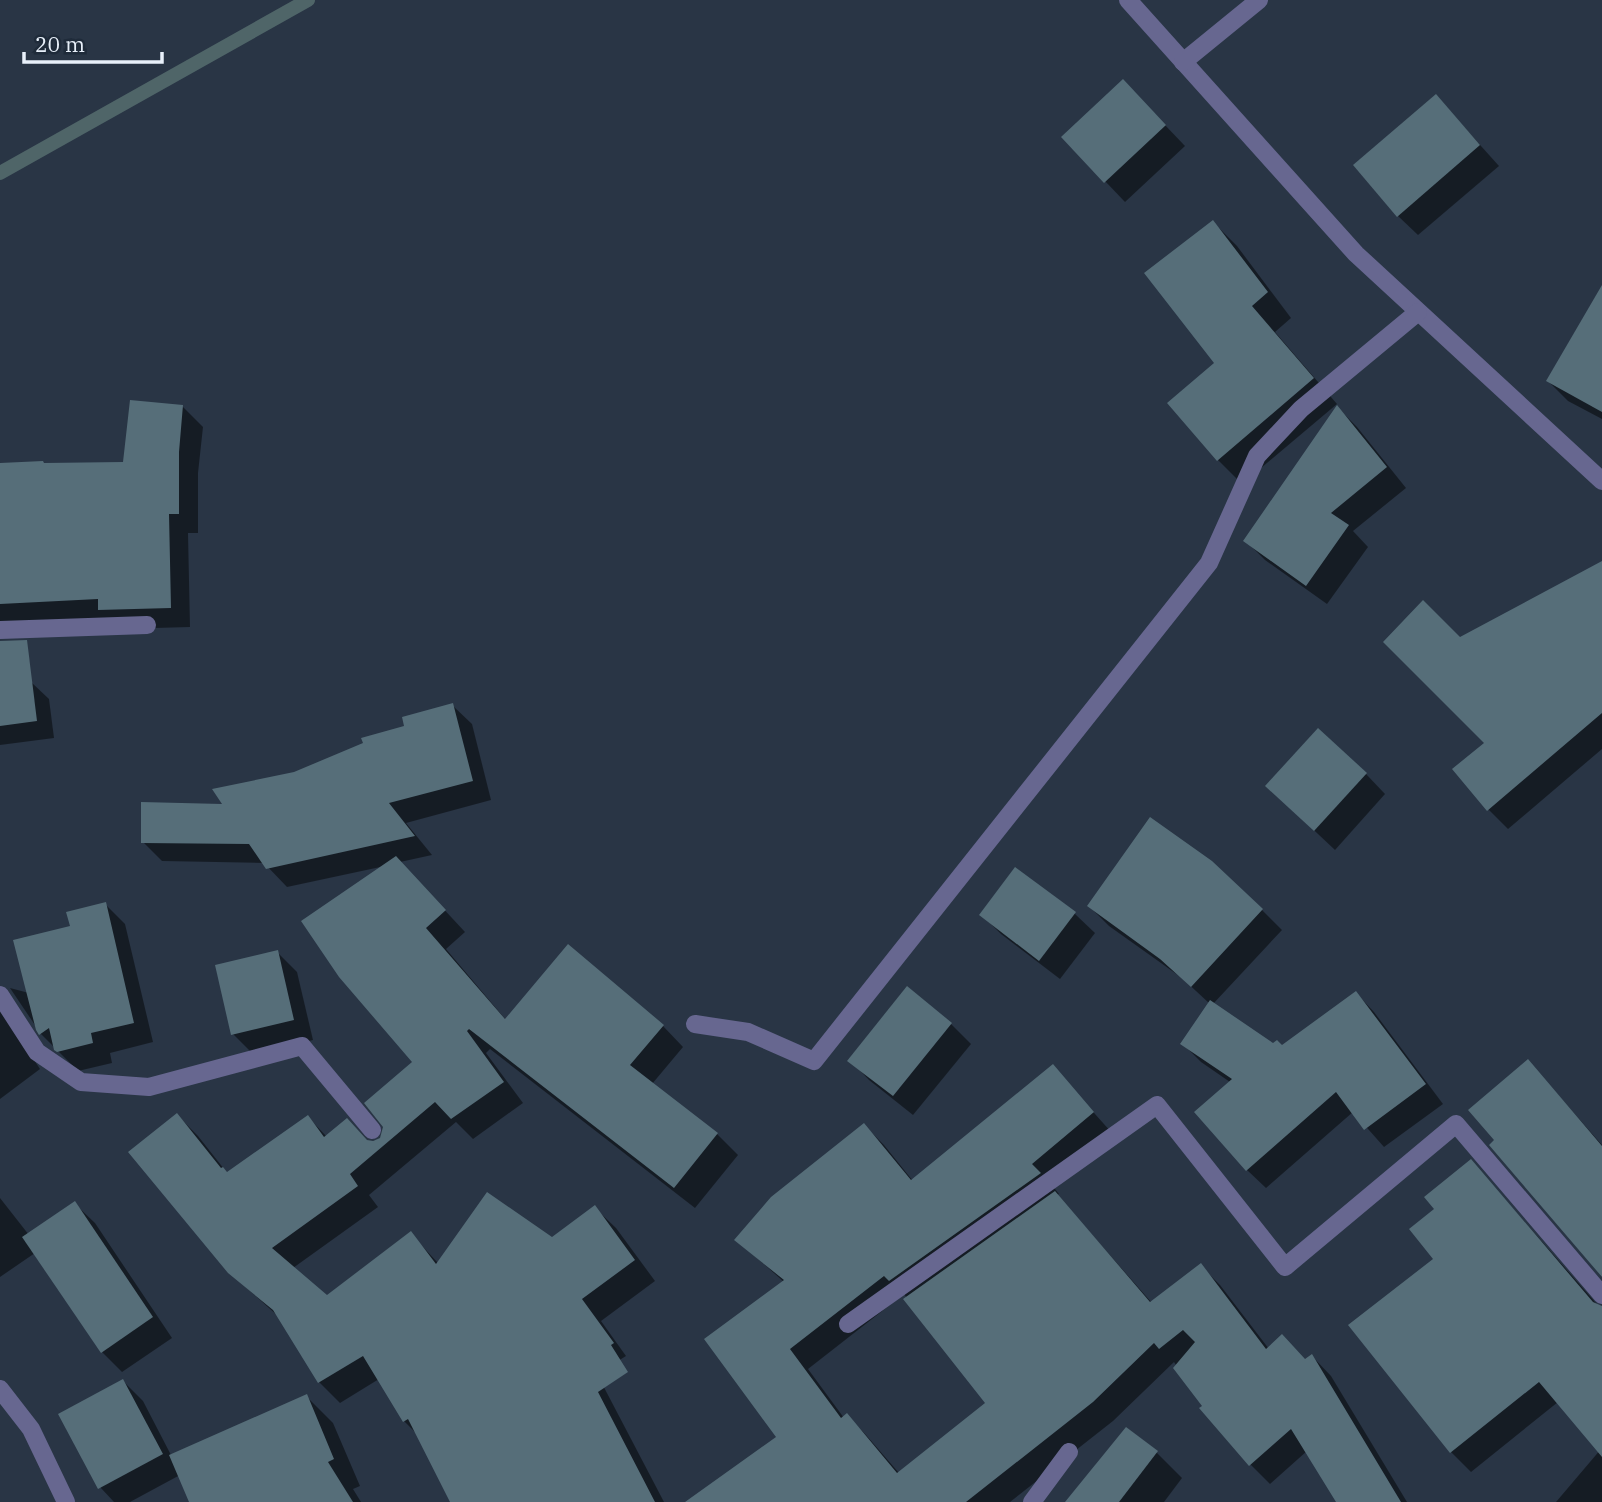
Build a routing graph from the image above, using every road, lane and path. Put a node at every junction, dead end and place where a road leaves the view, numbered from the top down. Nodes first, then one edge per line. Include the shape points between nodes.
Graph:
1 (1128, 0) edge
2 (1259, 0) edge
3 (1183, 62) junction
4 (1418, 312) junction
5 (1602, 481) edge
6 (147, 625) dead end
7 (0, 630) edge
8 (0, 995) edge
9 (695, 1024) dead end
10 (372, 1130) dead end
11 (1602, 1295) edge
12 (848, 1324) dead end
13 (0, 1389) edge
14 (1069, 1452) dead end
15 (66, 1502) edge
16 (1032, 1502) edge

1 - 3 street
2 - 3 street
3 - 4 street via 1356,254
4 - 5 street
4 - 9 street via 1301,409 1257,456 1209,563 814,1061 748,1032
6 - 7 street
8 - 10 street via 37,1052 81,1082 149,1087 302,1046
11 - 12 street via 1456,1124 1285,1267 1157,1105
13 - 15 street via 31,1429
14 - 16 street

